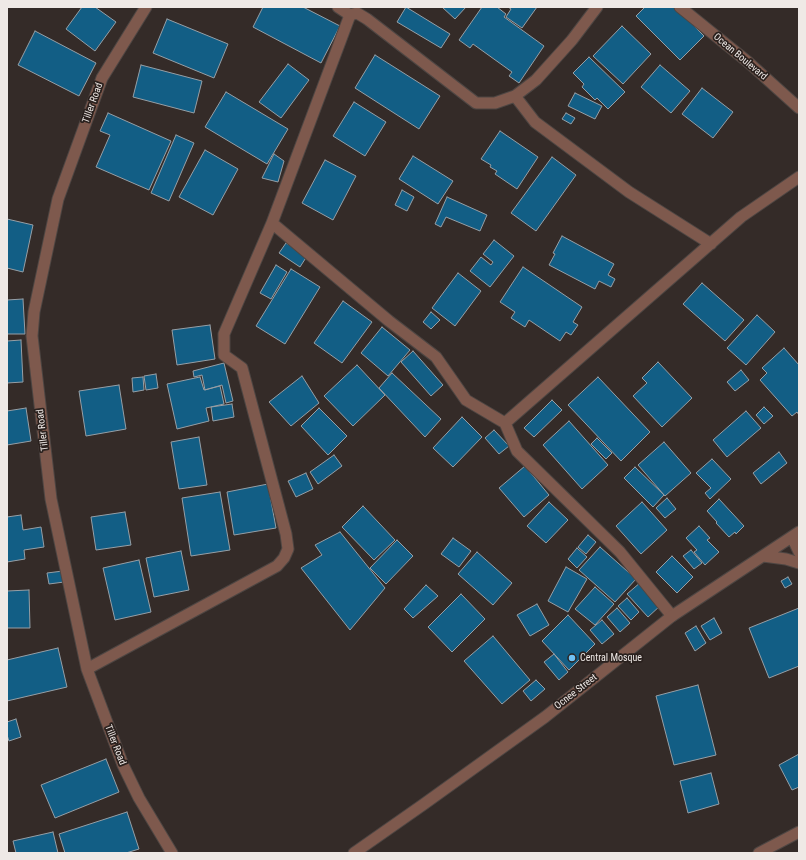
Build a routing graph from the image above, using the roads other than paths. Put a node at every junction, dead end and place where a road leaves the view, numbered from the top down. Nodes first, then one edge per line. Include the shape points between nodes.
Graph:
1 (146, 7) edge
2 (338, 7) edge
3 (597, 7) edge
4 (680, 7) edge
5 (350, 15) junction
6 (515, 96) junction
7 (799, 108) edge
8 (799, 177) edge
9 (272, 223) junction
10 (711, 244) junction
11 (505, 423) junction
12 (796, 534) edge
13 (799, 552) edge
14 (763, 556) junction
15 (799, 563) edge
16 (672, 616) junction
17 (86, 669) junction
18 (799, 832) edge
19 (172, 853) edge
20 (354, 853) edge
21 (759, 853) edge

1 - 17 street, Tiller Road via 102,78 58,199 34,312 32,336 51,499
2 - 5 street
3 - 6 street via 536,80
4 - 7 street, Ocean Boulevard via 748,62
5 - 6 street via 357,13 368,18 476,102 496,103
5 - 9 street
6 - 10 street via 535,122 629,192
8 - 10 street via 741,217
9 - 11 street via 436,357 466,400
9 - 17 street via 224,334 224,355 242,368 288,549 276,566
10 - 11 street
11 - 16 street via 517,451 620,552
12 - 13 street
12 - 14 street, Ocnee Street
14 - 15 street
14 - 16 street, Ocnee Street
16 - 20 street, Ocnee Street via 545,717
17 - 19 street, Tiller Road via 123,766
18 - 21 street

